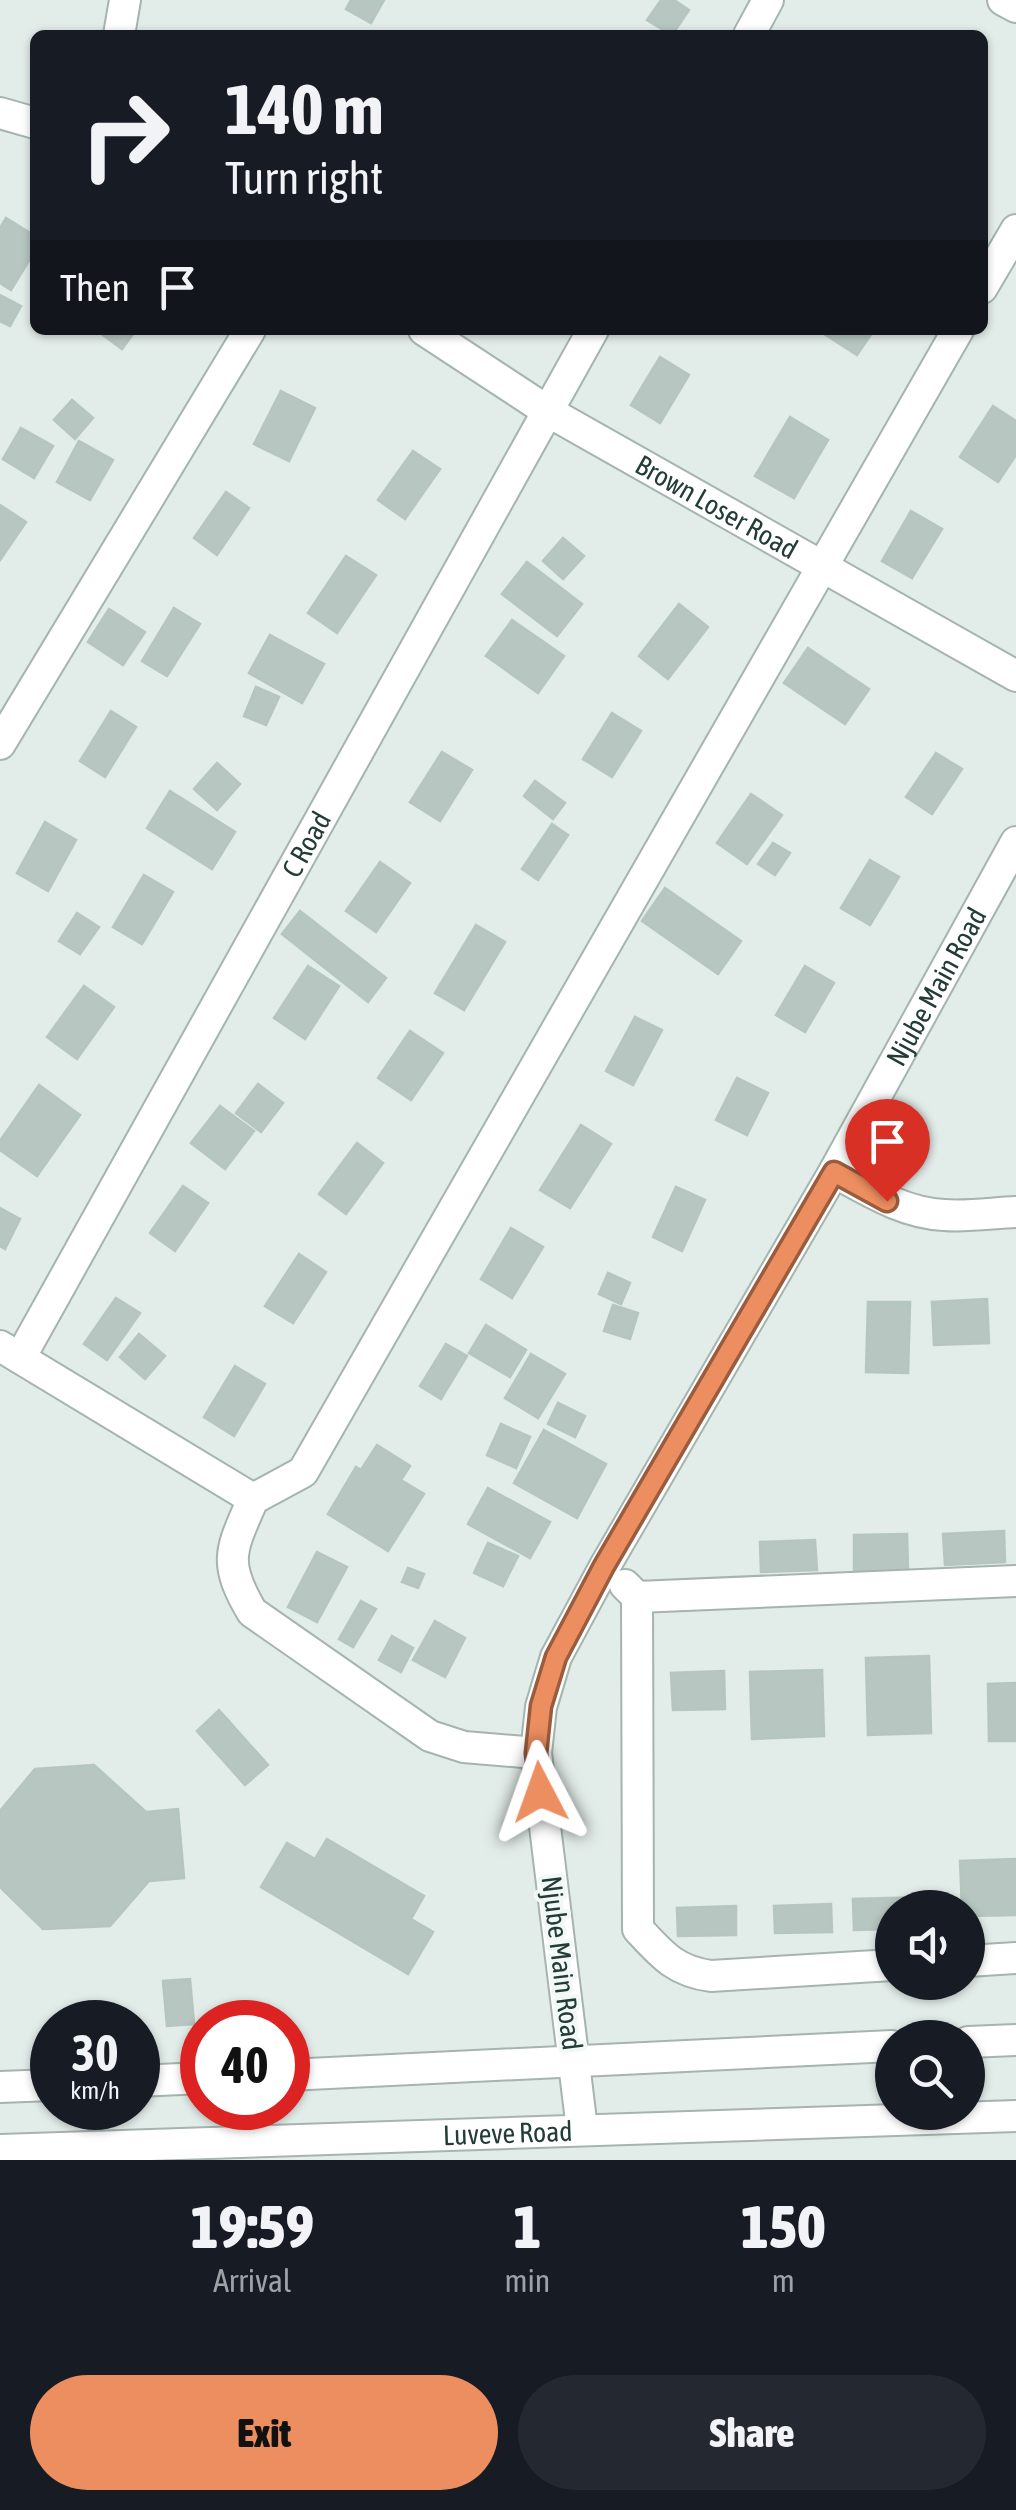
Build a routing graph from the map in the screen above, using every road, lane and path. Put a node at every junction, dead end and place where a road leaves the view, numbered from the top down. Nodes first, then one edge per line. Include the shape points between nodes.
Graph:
1 (125, 0) edge
2 (768, 0) edge
3 (1003, 0) edge
4 (1016, 7) edge
5 (120, 30) edge
6 (752, 30) edge
7 (0, 114) edge
8 (30, 121) edge
9 (1016, 230) edge
10 (988, 278) edge
11 (247, 335) edge
12 (432, 335) edge
13 (590, 335) edge
14 (955, 335) edge
15 (549, 412) junction
16 (822, 565) junction
17 (1016, 676) edge
18 (0, 744) edge
19 (1016, 842) edge
20 (834, 1172) junction
21 (1016, 1212) edge
22 (10, 1352) edge
23 (253, 1499) junction
24 (604, 1566) junction
25 (1016, 1581) edge
26 (637, 1597) junction
27 (536, 1753) junction
28 (1016, 1958) edge
29 (985, 1960) edge
30 (875, 1967) edge
31 (1016, 2040) edge
32 (985, 2041) edge
33 (875, 2047) edge
34 (575, 2062) junction
35 (310, 2074) edge
36 (30, 2086) edge
37 (0, 2087) edge
38 (1016, 2116) edge
39 (582, 2129) junction
40 (0, 2150) edge

1 - 5 street
2 - 6 street
3 - 4 street
7 - 8 street
9 - 10 street
11 - 18 street
12 - 15 street, Brown Loser Road
13 - 15 street, C Road
14 - 16 street
15 - 16 street, Brown Loser Road
15 - 22 street, C Road
16 - 17 street, Brown Loser Road
16 - 23 street via 303,1472
19 - 20 street, Njube Main Road
20 - 21 street via 913,1210 943,1216
20 - 24 street, Njube Main Road
22 - 23 street
23 - 27 street via 231,1549 236,1585 252,1612 430,1736 464,1747
24 - 26 street
24 - 27 street, Njube Main Road via 556,1657
25 - 26 street
26 - 30 street via 638,1929 664,1957 699,1975
27 - 34 street, Njube Main Road
28 - 29 street
31 - 32 street
33 - 34 street
34 - 35 street
34 - 39 street, Njube Main Road
36 - 37 street
38 - 39 street, Luveve Road
39 - 40 street, Luveve Road

